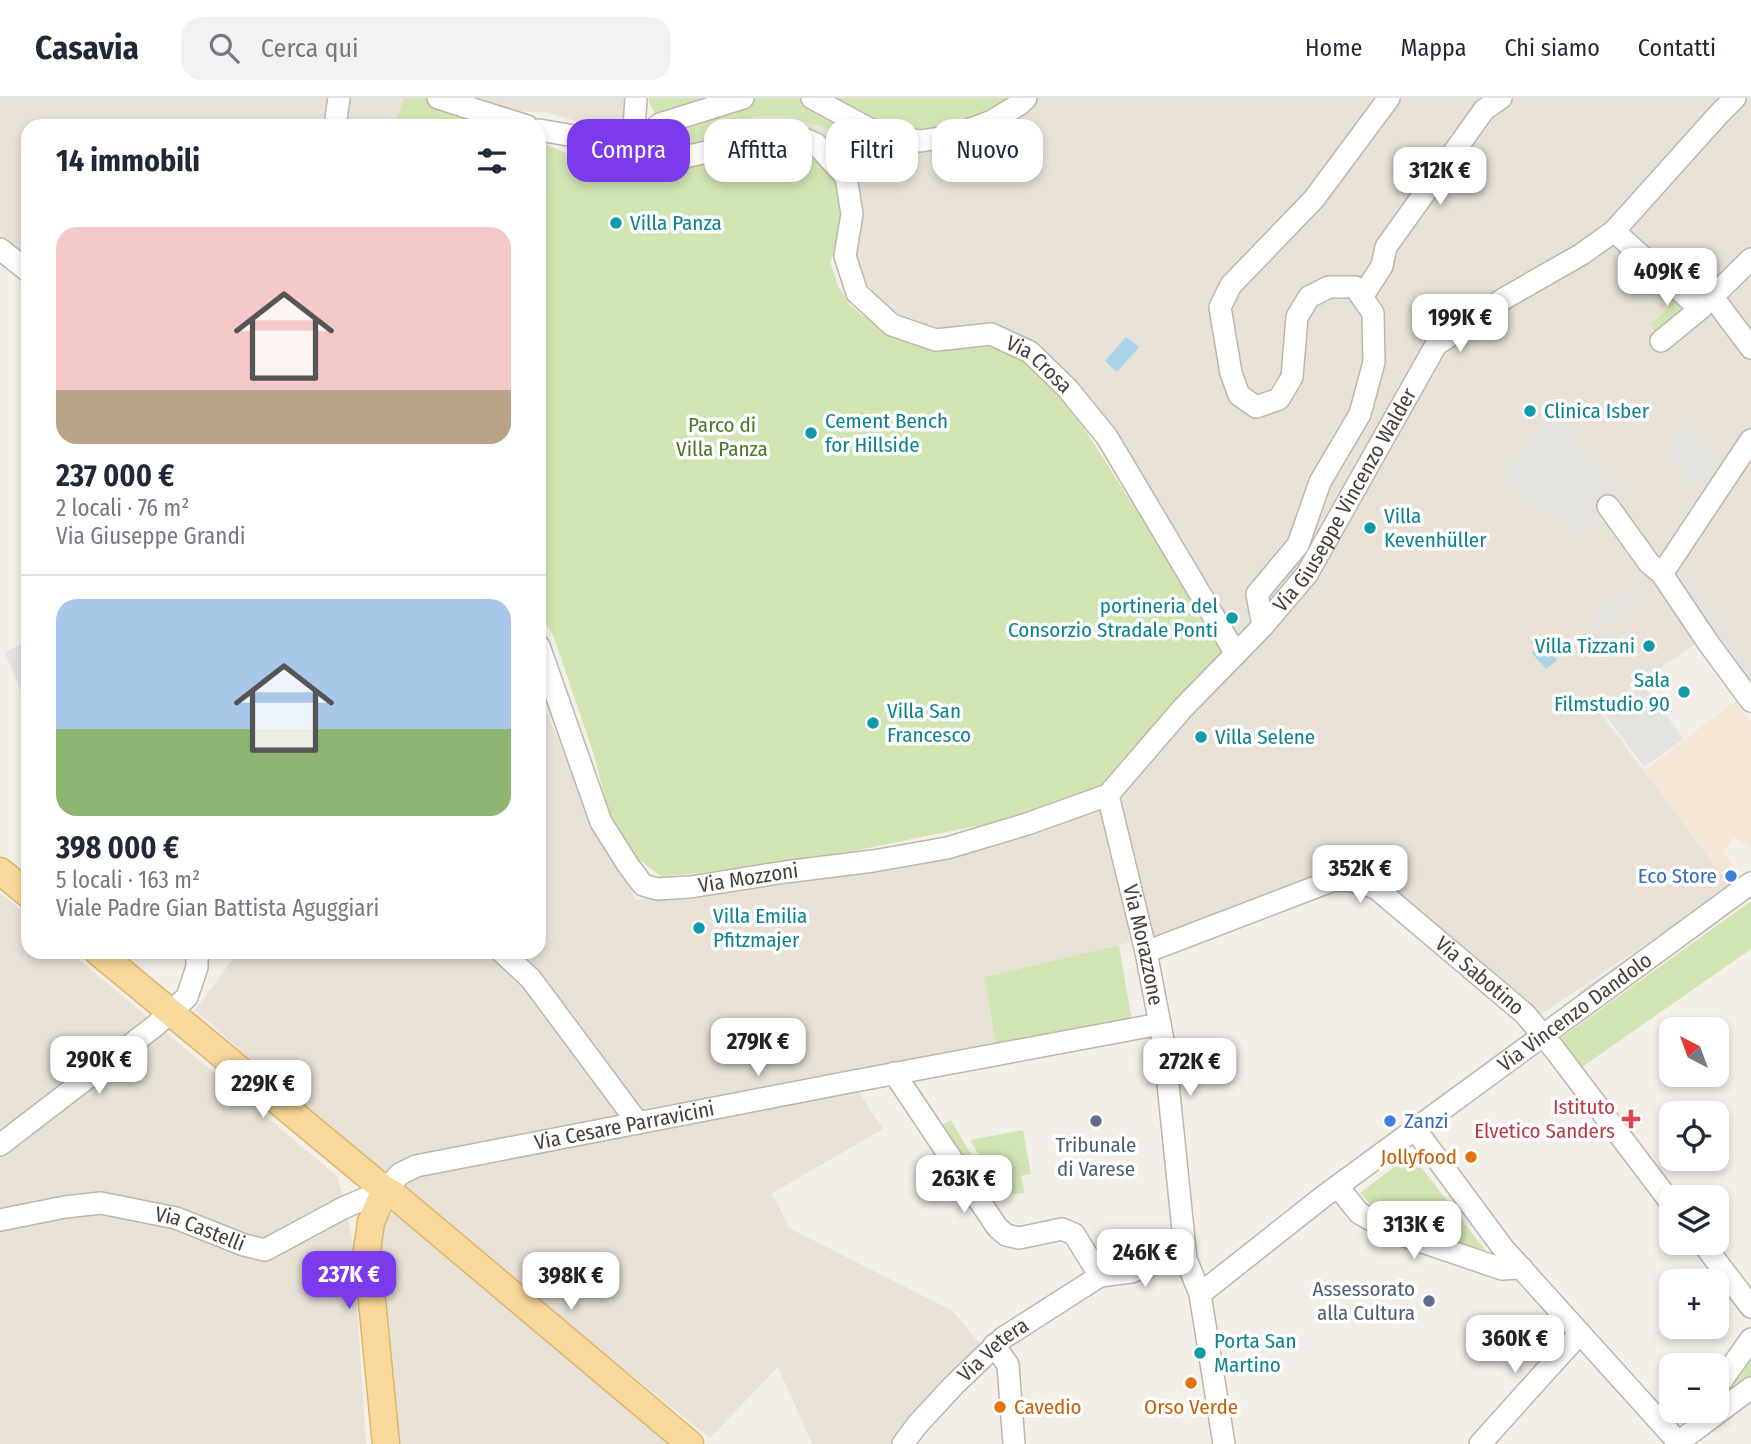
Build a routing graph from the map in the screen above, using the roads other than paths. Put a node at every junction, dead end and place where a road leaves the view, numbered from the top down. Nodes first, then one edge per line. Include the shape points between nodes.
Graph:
1 (339, 98) edge
2 (438, 98) edge
3 (636, 98) edge
4 (743, 98) edge
5 (812, 98) edge
6 (1026, 98) edge
7 (1389, 98) edge
8 (1501, 98) edge
9 (1735, 98) edge
10 (336, 119) edge
11 (505, 119) edge
12 (635, 119) edge
13 (676, 119) edge
14 (546, 131) edge
15 (567, 135) edge
16 (690, 156) edge
17 (1614, 231) junction
18 (0, 249) edge
19 (1751, 259) edge
20 (21, 266) edge
21 (1362, 297) junction
22 (1706, 302) junction
23 (1661, 341) dead end
24 (1751, 348) edge
25 (1751, 440) edge
26 (1608, 506) dead end
27 (1656, 568) junction
28 (1263, 626) junction
29 (1236, 654) junction
30 (546, 666) edge
31 (1751, 701) edge
32 (1108, 795) junction
33 (0, 871) edge
34 (1751, 883) edge
35 (21, 888) edge
36 (1146, 952) junction
37 (106, 959) edge
38 (197, 959) edge
39 (510, 959) edge
40 (171, 1013) junction
41 (1160, 1024) junction
42 (1543, 1035) junction
43 (894, 1073) junction
44 (638, 1123) junction
45 (1415, 1129) junction
46 (0, 1145) edge
47 (1338, 1187) junction
48 (1659, 1187) edge
49 (385, 1190) junction
50 (0, 1220) edge
51 (1712, 1255) edge
52 (1186, 1259) junction
53 (1522, 1268) junction
54 (1100, 1276) junction
55 (1200, 1294) junction
56 (1751, 1307) edge
57 (1580, 1333) junction
58 (1751, 1339) edge
59 (995, 1345) junction
60 (1729, 1370) edge
61 (1751, 1388) edge
62 (1691, 1423) edge
63 (1678, 1443) edge
64 (386, 1444) edge
65 (690, 1444) edge
66 (903, 1444) edge
67 (1014, 1444) edge
68 (1224, 1444) edge
69 (1480, 1444) edge

1 - 10 street
2 - 11 street
3 - 12 street
4 - 13 street
5 - 6 street via 879,134 920,141 953,136 992,121
7 - 21 street via 1314,199 1231,285 1220,307 1239,396 1256,407 1279,399 1292,377 1297,317 1309,297 1329,287 1355,287
8 - 21 street via 1485,110 1386,247 1382,266
9 - 17 street, Via Giuseppe Vincenzo Walder
14 - 15 street, Via Crosa
16 - 29 street, Via Crosa via 756,131 787,132 816,144 846,177 852,214 845,256 857,293 892,325 936,340 991,334 1030,352 1107,437
17 - 22 street
17 - 28 street, Via Giuseppe Vincenzo Walder via 1436,345 1307,574
18 - 20 street
19 - 22 street
21 - 28 street, Via Giuseppe Vincenzo Walder via 1373,313 1374,362 1360,414 1320,482 1298,545 1257,594
22 - 23 street
22 - 24 street
25 - 27 street
26 - 27 street
27 - 31 street
28 - 29 street, Via Giuseppe Vincenzo Walder
29 - 32 street, Via Giuseppe Vincenzo Walder
30 - 32 street, Via Mozzoni via 601,822 643,884 657,889 947,848
32 - 36 street, Via Morazzone
33 - 35 main road
34 - 42 street, Via Vincenzo Dandolo
36 - 41 street, Via Morazzone
36 - 42 street, Via Sabotino via 1334,880 1362,882 1377,889 1525,1014
37 - 40 main road
38 - 40 street via 187,997
39 - 44 street via 531,979
40 - 46 street
40 - 49 main road
41 - 43 street, Via Cesare Parravicini
41 - 52 street, Via Morazzone
42 - 45 street, Via Vincenzo Dandolo
42 - 48 street, Via Sabotino
43 - 44 street, Via Cesare Parravicini
43 - 54 street via 997,1227 1019,1238 1062,1229 1074,1234
44 - 49 street, Via Cesare Parravicini via 416,1166
45 - 47 street, Via Vincenzo Dandolo
45 - 53 street
47 - 53 street via 1360,1213 1392,1232 1502,1269
47 - 55 street, Via Vincenzo Dandolo
49 - 50 street, Via Castelli via 265,1250 176,1218 101,1203
49 - 64 main road via 371,1222 367,1250
49 - 65 main road
51 - 56 street
52 - 54 street via 1164,1259 1131,1272
52 - 55 street, Via Morazzone
53 - 57 street
54 - 59 street, Via Vetera
55 - 68 street, Via Morazzone
57 - 63 street
57 - 69 street
58 - 60 street
59 - 66 street, Via Vetera
59 - 67 street via 1008,1365
61 - 63 street
62 - 63 street

